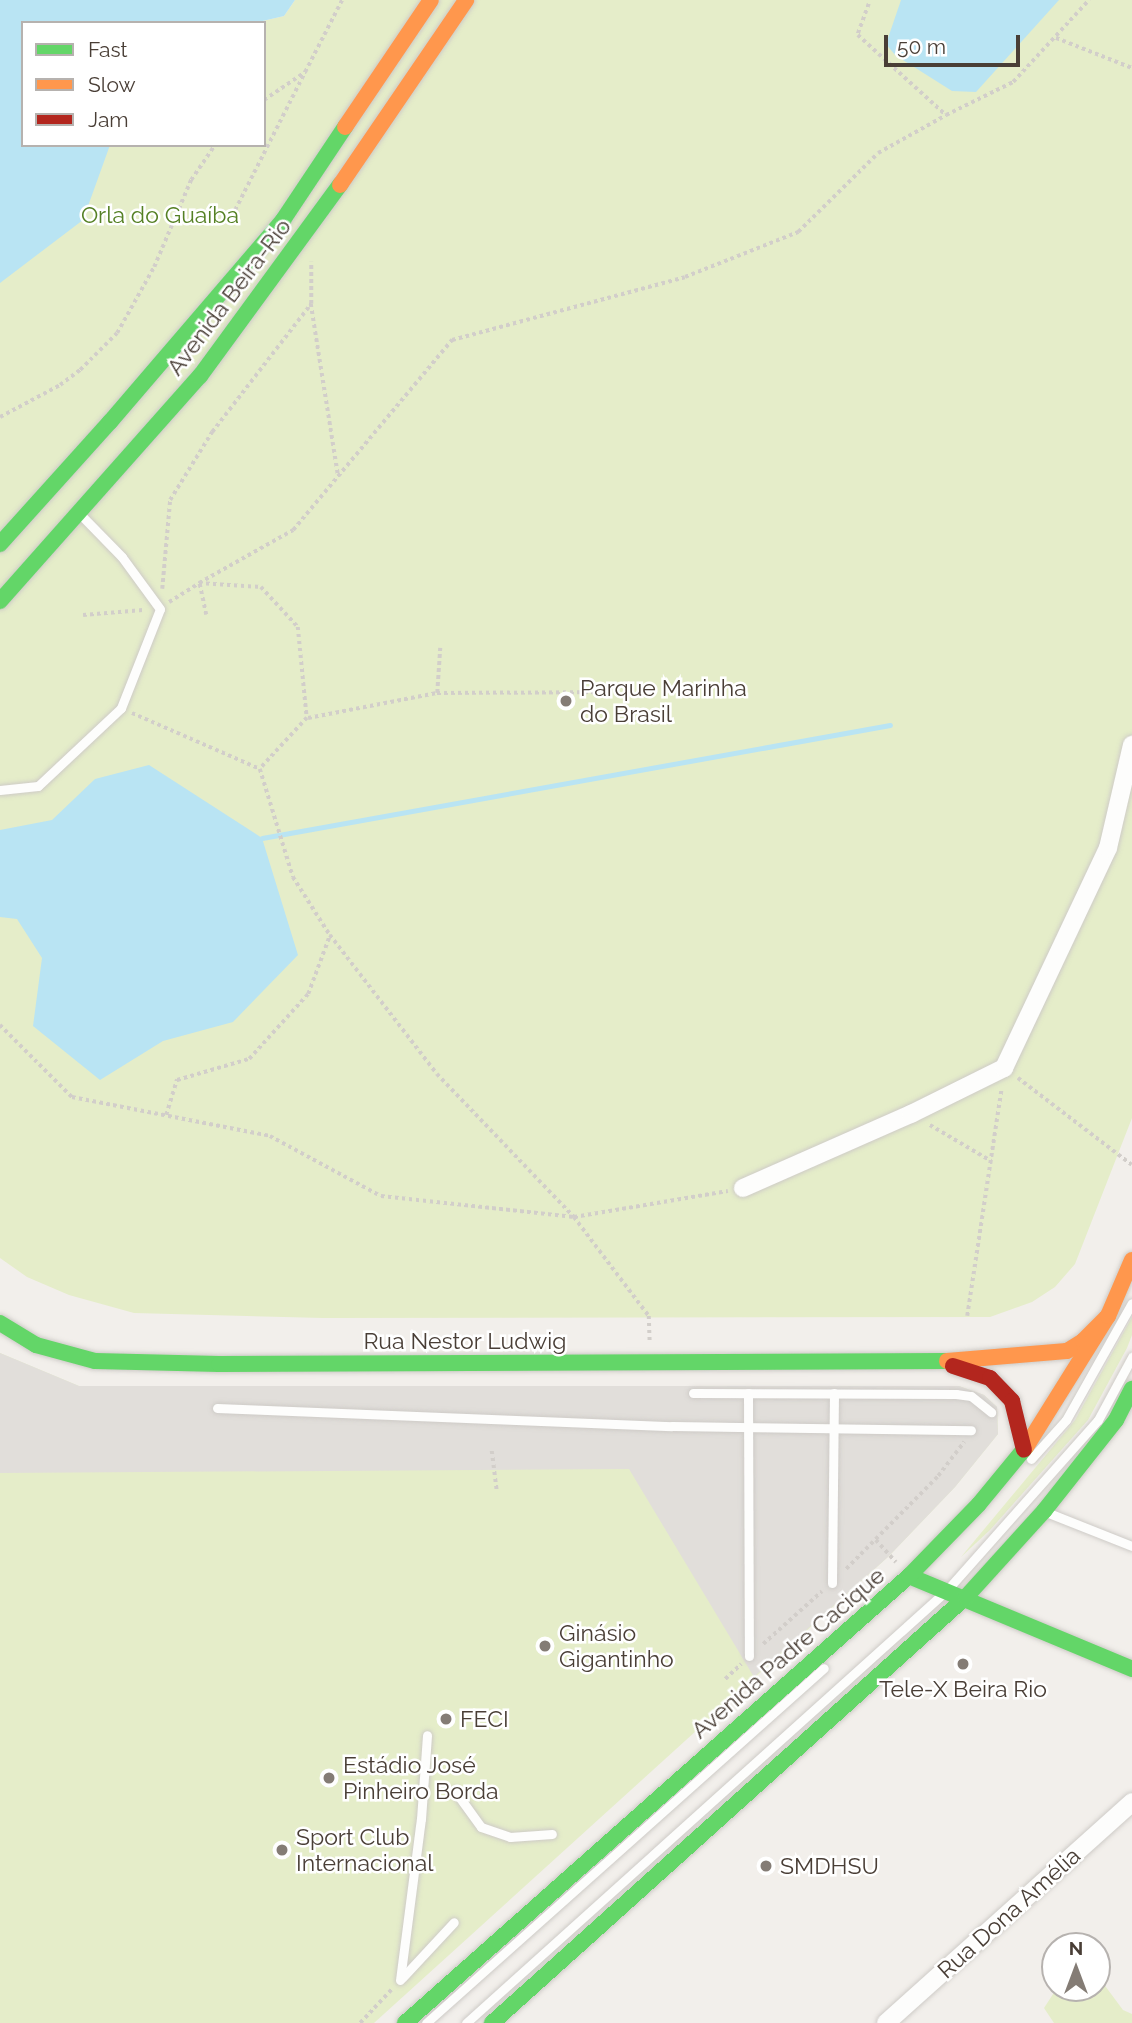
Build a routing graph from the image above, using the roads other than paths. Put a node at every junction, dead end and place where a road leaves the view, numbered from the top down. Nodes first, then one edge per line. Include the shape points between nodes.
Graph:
1 (430, 0) edge
2 (466, 0) edge
3 (79, 514) junction
4 (0, 544) edge
5 (0, 601) edge
6 (1132, 745) edge
7 (0, 789) edge
8 (743, 1188) road end
9 (1132, 1260) edge
10 (1132, 1280) edge
11 (1132, 1303) edge
12 (1108, 1316) junction
13 (0, 1323) edge
14 (1132, 1357) edge
15 (938, 1362) junction
16 (1132, 1389) edge
17 (693, 1392) dead end
18 (748, 1393) junction
19 (834, 1393) junction
20 (217, 1408) dead end
21 (991, 1412) dead end
22 (749, 1428) junction
23 (833, 1428) junction
24 (971, 1430) road end
25 (1024, 1450) junction
26 (1044, 1511) junction
27 (1132, 1546) edge
28 (948, 1552) dead end
29 (919, 1579) junction
30 (832, 1583) road end
31 (947, 1590) junction
32 (966, 1597) junction
33 (749, 1656) road end
34 (829, 1663) dead end
35 (1132, 1669) edge
36 (426, 1735) dead end
37 (455, 1791) dead end
38 (1132, 1802) edge
39 (552, 1834) dead end
40 (454, 1922) dead end
41 (405, 2023) edge
42 (426, 2023) edge
43 (466, 2023) edge
44 (492, 2023) edge
45 (886, 2023) edge

1 - 4 main road, Avenida Beira-Rio via 283,220
2 - 3 main road, Avenida Beira-Rio via 305,236 200,376
3 - 5 main road, Avenida Beira-Rio
3 - 7 lane via 122,557 160,608 121,708 38,786
6 - 8 street via 1108,848 1004,1068
9 - 12 main road, Avenida Padre Cacique
10 - 12 lane
11 - 28 lane via 1066,1420
12 - 15 main road, Rua Nestor Ludwig via 1067,1351
12 - 25 main road, Avenida Padre Cacique
13 - 15 main road, Rua Nestor Ludwig via 36,1345 95,1361
14 - 31 lane via 1098,1420
15 - 25 main road, Rua Nestor Ludwig via 990,1378 1012,1401
16 - 26 main road via 1116,1420
17 - 18 lane
18 - 19 lane
18 - 22 lane
19 - 21 lane via 956,1394 971,1396
19 - 23 lane
20 - 22 lane
22 - 23 lane
22 - 33 lane
23 - 24 lane
23 - 30 lane
25 - 29 main road, Avenida Padre Cacique
26 - 27 lane
26 - 32 main road
29 - 31 main road
29 - 41 main road, Avenida Padre Cacique
31 - 32 main road
31 - 43 lane
32 - 35 main road
32 - 44 main road
34 - 42 lane
36 - 40 lane via 421,1819 400,1980
37 - 39 lane via 481,1827 510,1837
38 - 45 street, Rua Dona Amélia

